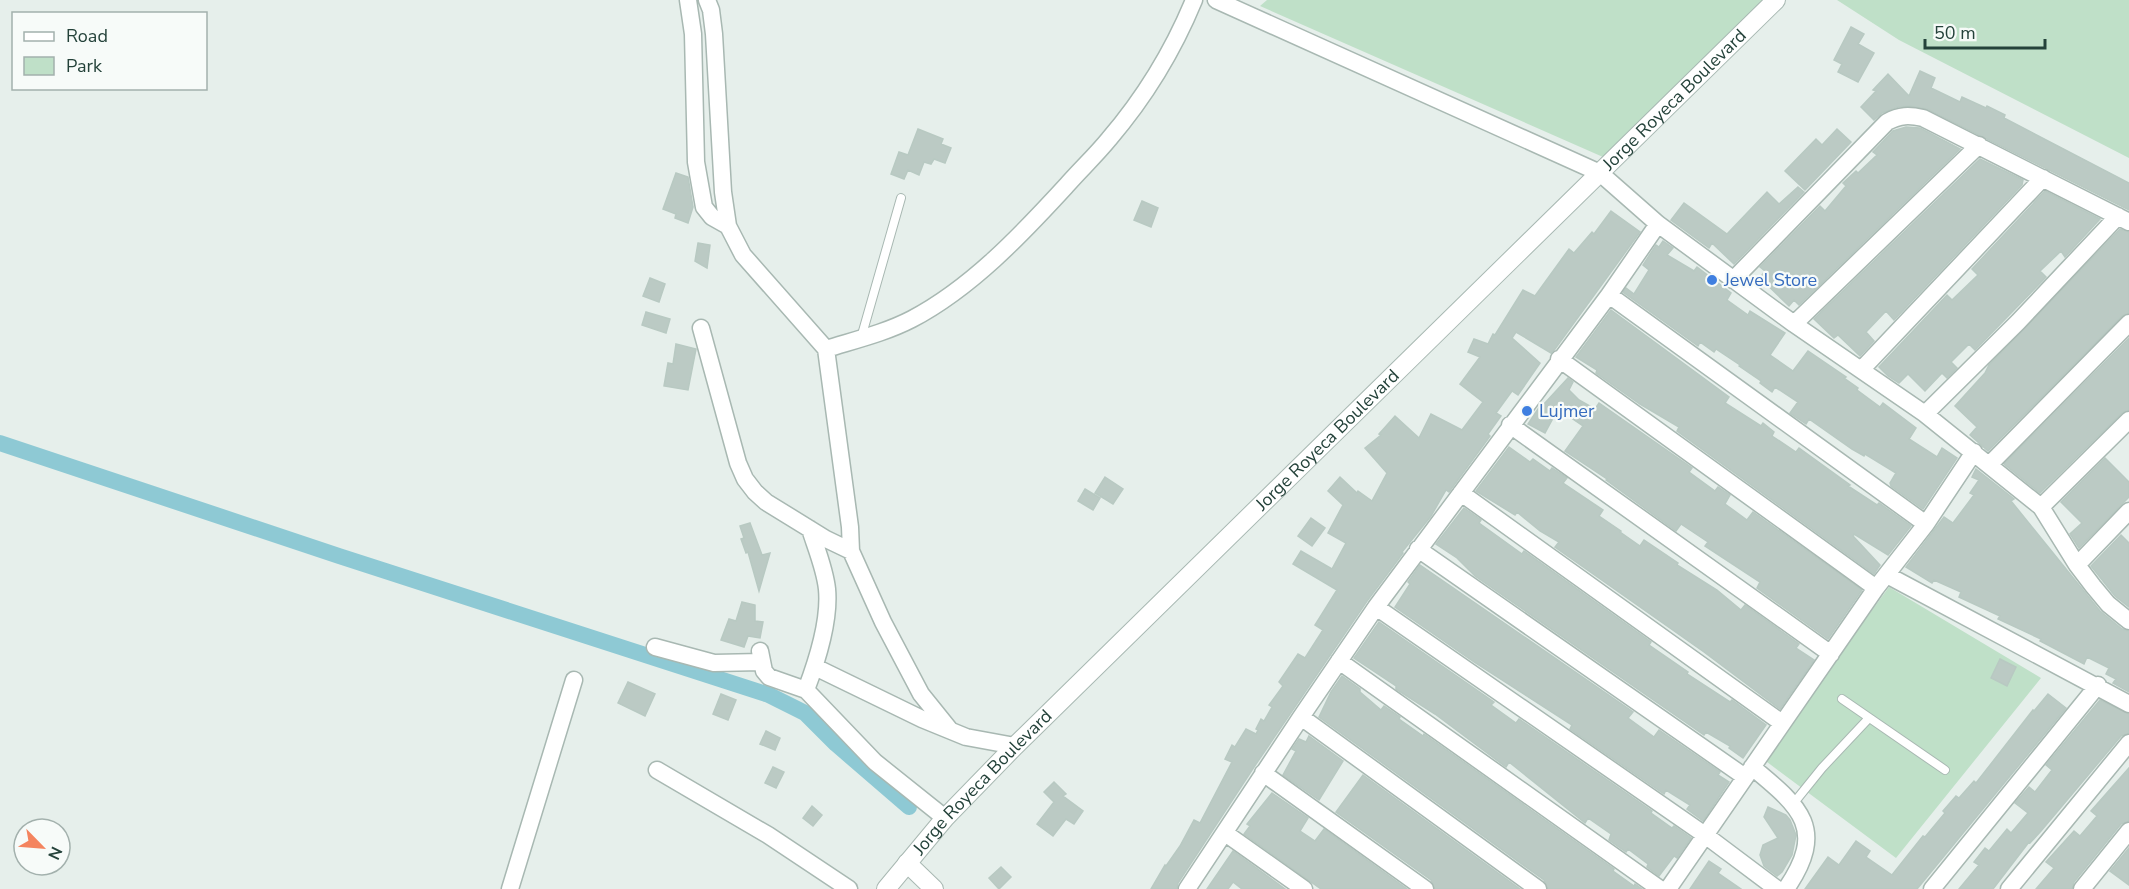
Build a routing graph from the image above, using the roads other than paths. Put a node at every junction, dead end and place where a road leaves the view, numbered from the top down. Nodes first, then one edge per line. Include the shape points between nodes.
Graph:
1 (688, 0) edge
2 (707, 0) edge
3 (1194, 0) edge
4 (1216, 0) edge
5 (1776, 0) edge
6 (1979, 145) junction
7 (1600, 173) junction
8 (2043, 178) junction
9 (901, 198) dead end
10 (2123, 219) edge
11 (1658, 224) junction
12 (728, 226) junction
13 (1733, 280) junction
14 (1609, 295) junction
15 (2129, 323) edge
16 (1794, 324) junction
17 (701, 328) dead end
18 (861, 338) junction
19 (826, 349) junction
20 (1559, 359) junction
21 (1861, 370) junction
22 (1925, 414) junction
23 (2129, 420) edge
24 (1510, 425) junction
25 (1974, 452) junction
26 (1990, 464) junction
27 (1461, 493) junction
28 (2041, 507) junction
29 (2129, 512) edge
30 (1926, 524) junction
31 (810, 529) junction
32 (1418, 549) junction
33 (851, 551) junction
34 (2077, 565) junction
35 (1882, 582) junction
36 (1376, 607) junction
37 (2128, 619) edge
38 (656, 647) dead end
39 (1831, 654) junction
40 (1340, 661) junction
41 (815, 667) junction
42 (574, 680) dead end
43 (2098, 685) junction
44 (806, 690) junction
45 (1842, 699) dead end
46 (2129, 704) edge
47 (1300, 717) junction
48 (1869, 718) junction
49 (1782, 723) junction
50 (950, 730) junction
51 (2129, 743) edge
52 (1015, 746) junction
53 (657, 770) dead end
54 (1945, 770) dead end
55 (1748, 772) junction
56 (1263, 773) junction
57 (1793, 804) junction
58 (945, 818) junction
59 (2129, 831) edge
60 (1225, 833) junction
61 (1705, 835) junction
62 (913, 856) junction
63 (510, 889) edge
64 (849, 889) edge
65 (886, 889) edge
66 (934, 889) edge
67 (1187, 889) edge
68 (1304, 889) edge
69 (1425, 889) edge
70 (1538, 889) edge
71 (1660, 889) edge
72 (1668, 889) edge
73 (1777, 889) edge
74 (1786, 889) edge
75 (1932, 889) edge
76 (2008, 889) edge
77 (2082, 889) edge

1 - 12 street via 693,34 696,162 704,207
2 - 12 street via 714,34
3 - 18 street via 1180,34 1143,95 1109,140 1045,209 941,301 912,319
4 - 7 street
5 - 7 street, Jorge Royeca Boulevard
6 - 8 street
6 - 13 street via 1923,118 1898,116 1887,122
6 - 16 street
7 - 11 street
7 - 52 street, Jorge Royeca Boulevard
8 - 10 street
8 - 21 street
9 - 18 lane
10 - 22 street
11 - 13 street
11 - 14 street
12 - 19 street via 743,255
13 - 16 street
14 - 20 street
14 - 30 street
15 - 26 street
16 - 21 street
17 - 31 street via 745,479 766,502
18 - 19 street
19 - 33 street
20 - 24 street
20 - 35 street
21 - 22 street
22 - 25 street
23 - 28 street
24 - 27 street
24 - 39 street
25 - 26 street
25 - 30 street
26 - 28 street
27 - 32 street
27 - 49 street
28 - 34 street
29 - 34 street
30 - 35 street
31 - 33 street
31 - 41 street via 827,586
32 - 36 street
32 - 55 street
33 - 50 street via 909,673
34 - 37 street via 2108,604
35 - 39 street
35 - 43 street
36 - 40 street
36 - 61 street
38 - 44 street via 714,663 761,656 769,677
39 - 49 street
40 - 47 street
40 - 71 street
41 - 44 street
41 - 50 street
42 - 63 street
43 - 46 street
43 - 75 street
44 - 58 street via 875,762
45 - 48 lane
47 - 56 street
47 - 70 street
48 - 54 lane
48 - 57 lane
49 - 55 street
50 - 52 street via 981,741
51 - 76 street
52 - 58 street, Jorge Royeca Boulevard
53 - 64 street via 768,835
55 - 57 street
55 - 61 street
56 - 60 street
56 - 69 street
57 - 74 street via 1807,833 1804,854
58 - 62 street, Jorge Royeca Boulevard
59 - 77 street
60 - 67 street
60 - 68 street
61 - 72 street
61 - 73 street
62 - 65 street, Jorge Royeca Boulevard
62 - 66 street

